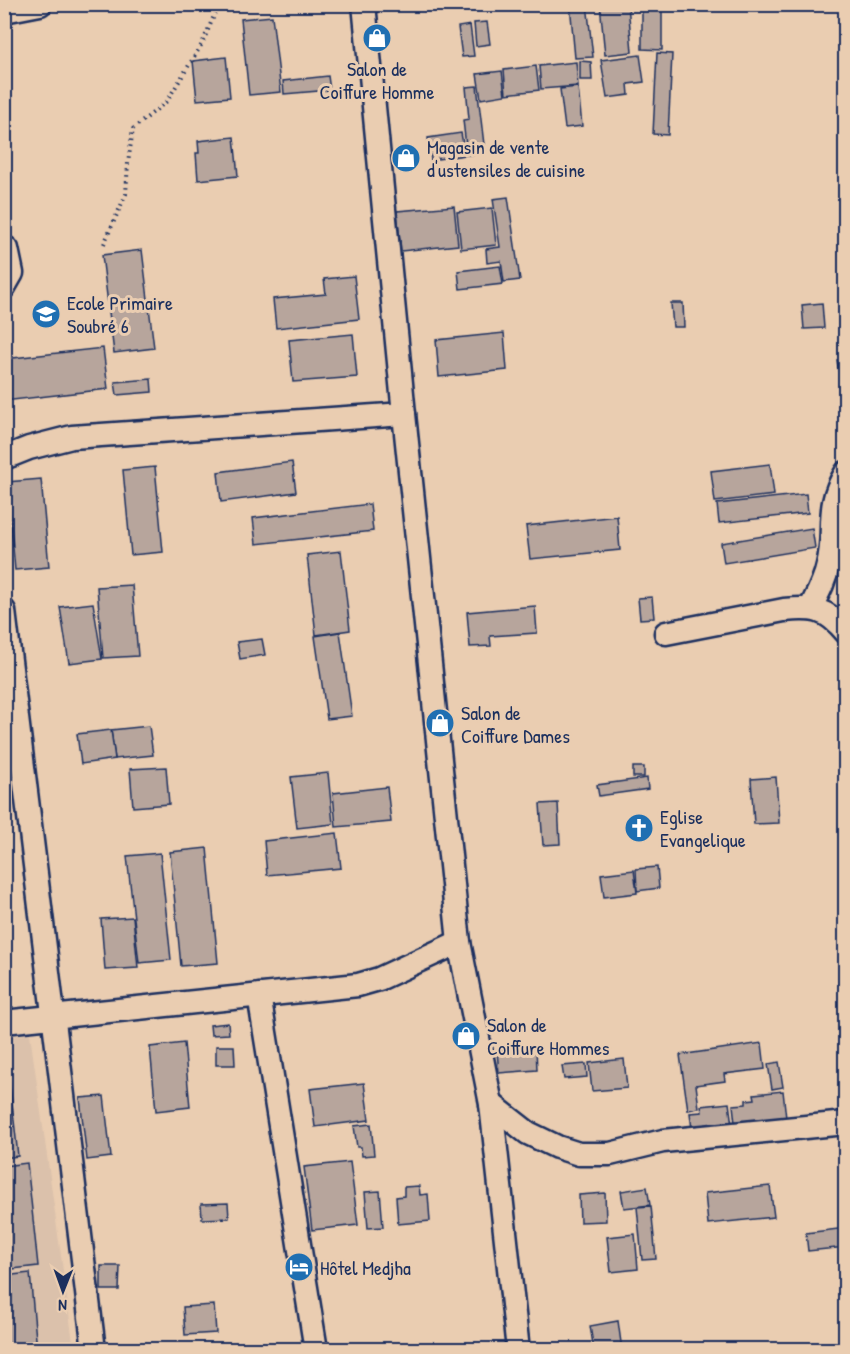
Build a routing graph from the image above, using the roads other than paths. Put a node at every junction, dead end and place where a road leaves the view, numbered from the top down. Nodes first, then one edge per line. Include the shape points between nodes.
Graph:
1 (40, 4) edge
2 (364, 4) edge
3 (4, 11) edge
4 (4, 247) edge
5 (4, 287) edge
6 (404, 414) junction
7 (4, 458) edge
8 (846, 473) edge
9 (810, 609) junction
10 (4, 611) edge
11 (846, 632) edge
12 (666, 633) dead end
13 (459, 942) junction
14 (259, 995) junction
15 (54, 1016) junction
16 (4, 1022) edge
17 (491, 1104) junction
18 (846, 1124) edge
19 (94, 1350) edge
20 (316, 1350) edge
21 (518, 1350) edge

1 - 3 street
2 - 6 street
4 - 5 street via 12,273
6 - 7 street via 72,437
6 - 13 street
8 - 9 street via 836,488 828,564
9 - 11 street via 822,610
9 - 12 street via 784,610
10 - 15 street
13 - 14 street via 358,985
13 - 17 street
14 - 15 street
14 - 20 street
15 - 16 street
15 - 19 street
17 - 18 street via 528,1133 579,1154 610,1154 663,1141
17 - 21 street

